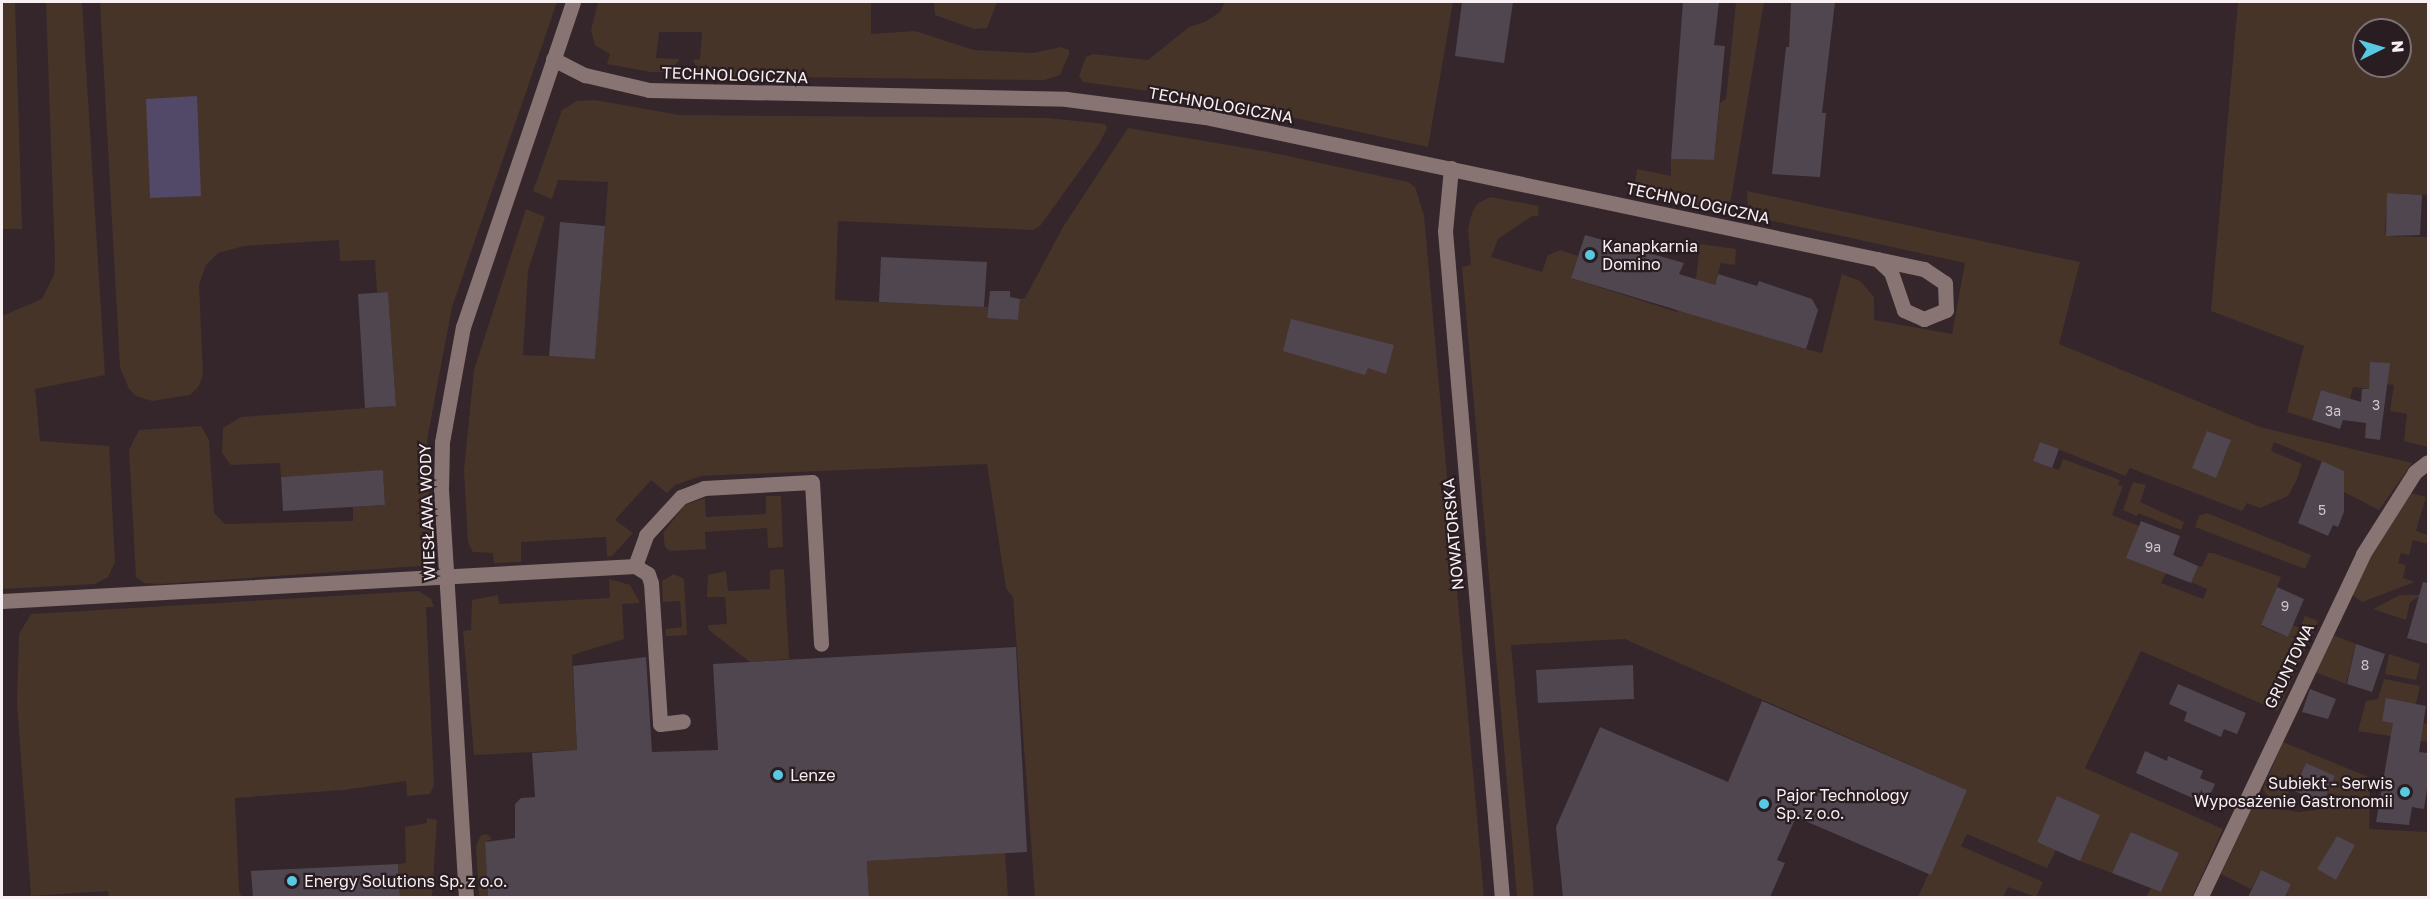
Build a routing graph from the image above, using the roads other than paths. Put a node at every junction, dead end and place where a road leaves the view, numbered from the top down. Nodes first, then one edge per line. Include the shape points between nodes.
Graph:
1 (573, 2) edge
2 (553, 59) junction
3 (1450, 168) junction
4 (1877, 259) junction
5 (2428, 462) edge
6 (635, 566) junction
7 (447, 579) junction
8 (2, 601) edge
9 (821, 644) dead end
10 (683, 721) dead end
11 (466, 897) edge
12 (1502, 897) edge
13 (2200, 897) edge

1 - 2 street, WIESŁAWA WODY
2 - 3 street, TECHNOLOGICZNA via 585,75 659,91 1066,99 1205,117
2 - 7 street, WIESŁAWA WODY via 470,304 450,385 442,442 441,491
3 - 4 street, TECHNOLOGICZNA
3 - 12 street, NOWATORSKA via 1445,231
4 - 4 street, TECHNOLOGICZNA via 1938,275 1948,294 1946,310 1924,319 1904,310 1890,272
5 - 13 street, GRUNTOWA via 2415,472 2363,554
6 - 7 street
6 - 9 street via 646,535 681,497 704,488 812,482
6 - 10 street via 648,574 651,583 660,724
7 - 8 street
7 - 11 street, WIESŁAWA WODY

